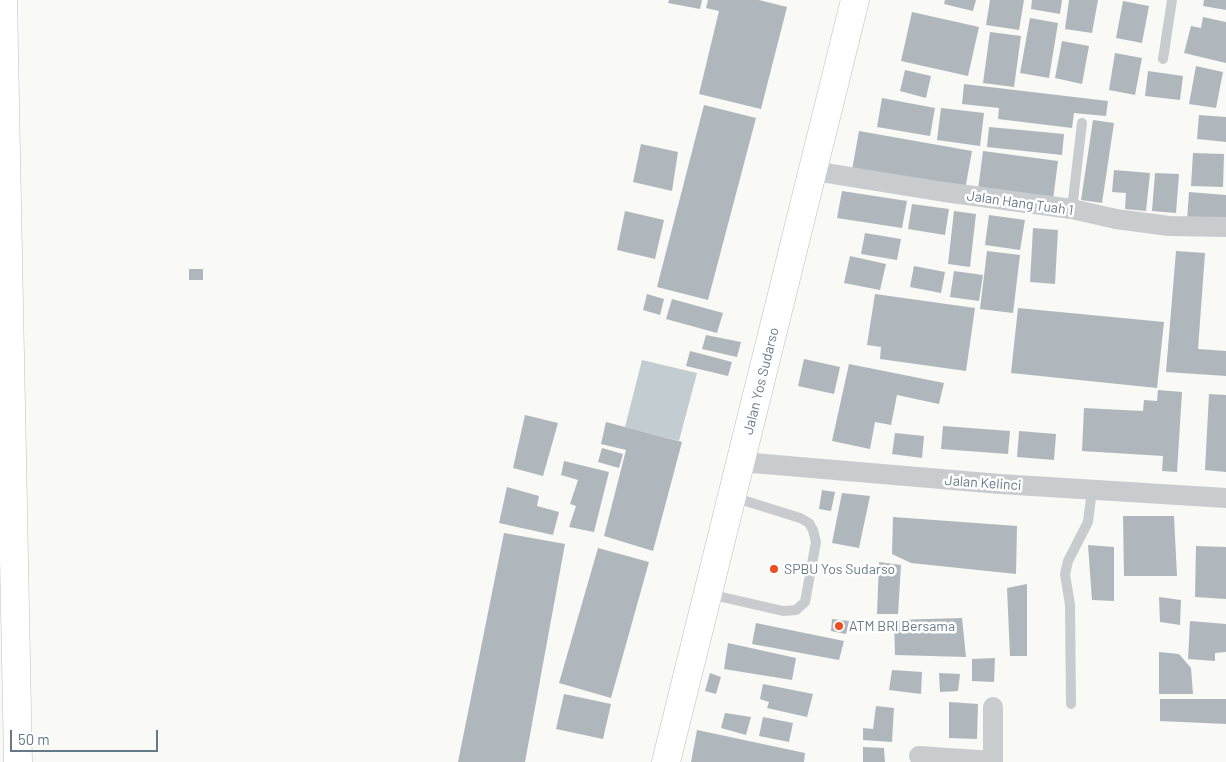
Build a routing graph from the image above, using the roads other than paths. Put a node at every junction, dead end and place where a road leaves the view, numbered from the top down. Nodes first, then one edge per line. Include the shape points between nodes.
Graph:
1 (3, 0) edge
2 (856, 0) edge
3 (1172, 0) edge
4 (1163, 59) dead end
5 (1082, 123) dead end
6 (814, 171) junction
7 (1072, 209) junction
8 (1226, 227) edge
9 (741, 462) junction
10 (1092, 490) junction
11 (732, 496) junction
12 (1226, 498) edge
13 (708, 593) junction
14 (1071, 704) dead end
15 (993, 707) dead end
16 (919, 756) dead end
17 (993, 761) edge
18 (18, 762) edge
19 (666, 762) edge

1 - 18 main road
2 - 6 main road, Jalan Yos Sudarso
3 - 4 lane
5 - 7 lane
6 - 7 street, Jalan Hang Tuah 1
6 - 9 main road, Jalan Yos Sudarso
7 - 8 street, Jalan Hang Tuah 1 via 1170,226
9 - 10 street, Jalan Kelinci
9 - 11 main road, Jalan Yos Sudarso
10 - 12 street, Jalan Kelinci
10 - 14 lane via 1088,522 1068,560 1065,574 1070,605
11 - 13 main road, Jalan Yos Sudarso
11 - 13 lane via 809,523 816,542 805,602 796,610 783,611
13 - 19 main road, Jalan Yos Sudarso
15 - 17 street
16 - 17 street

